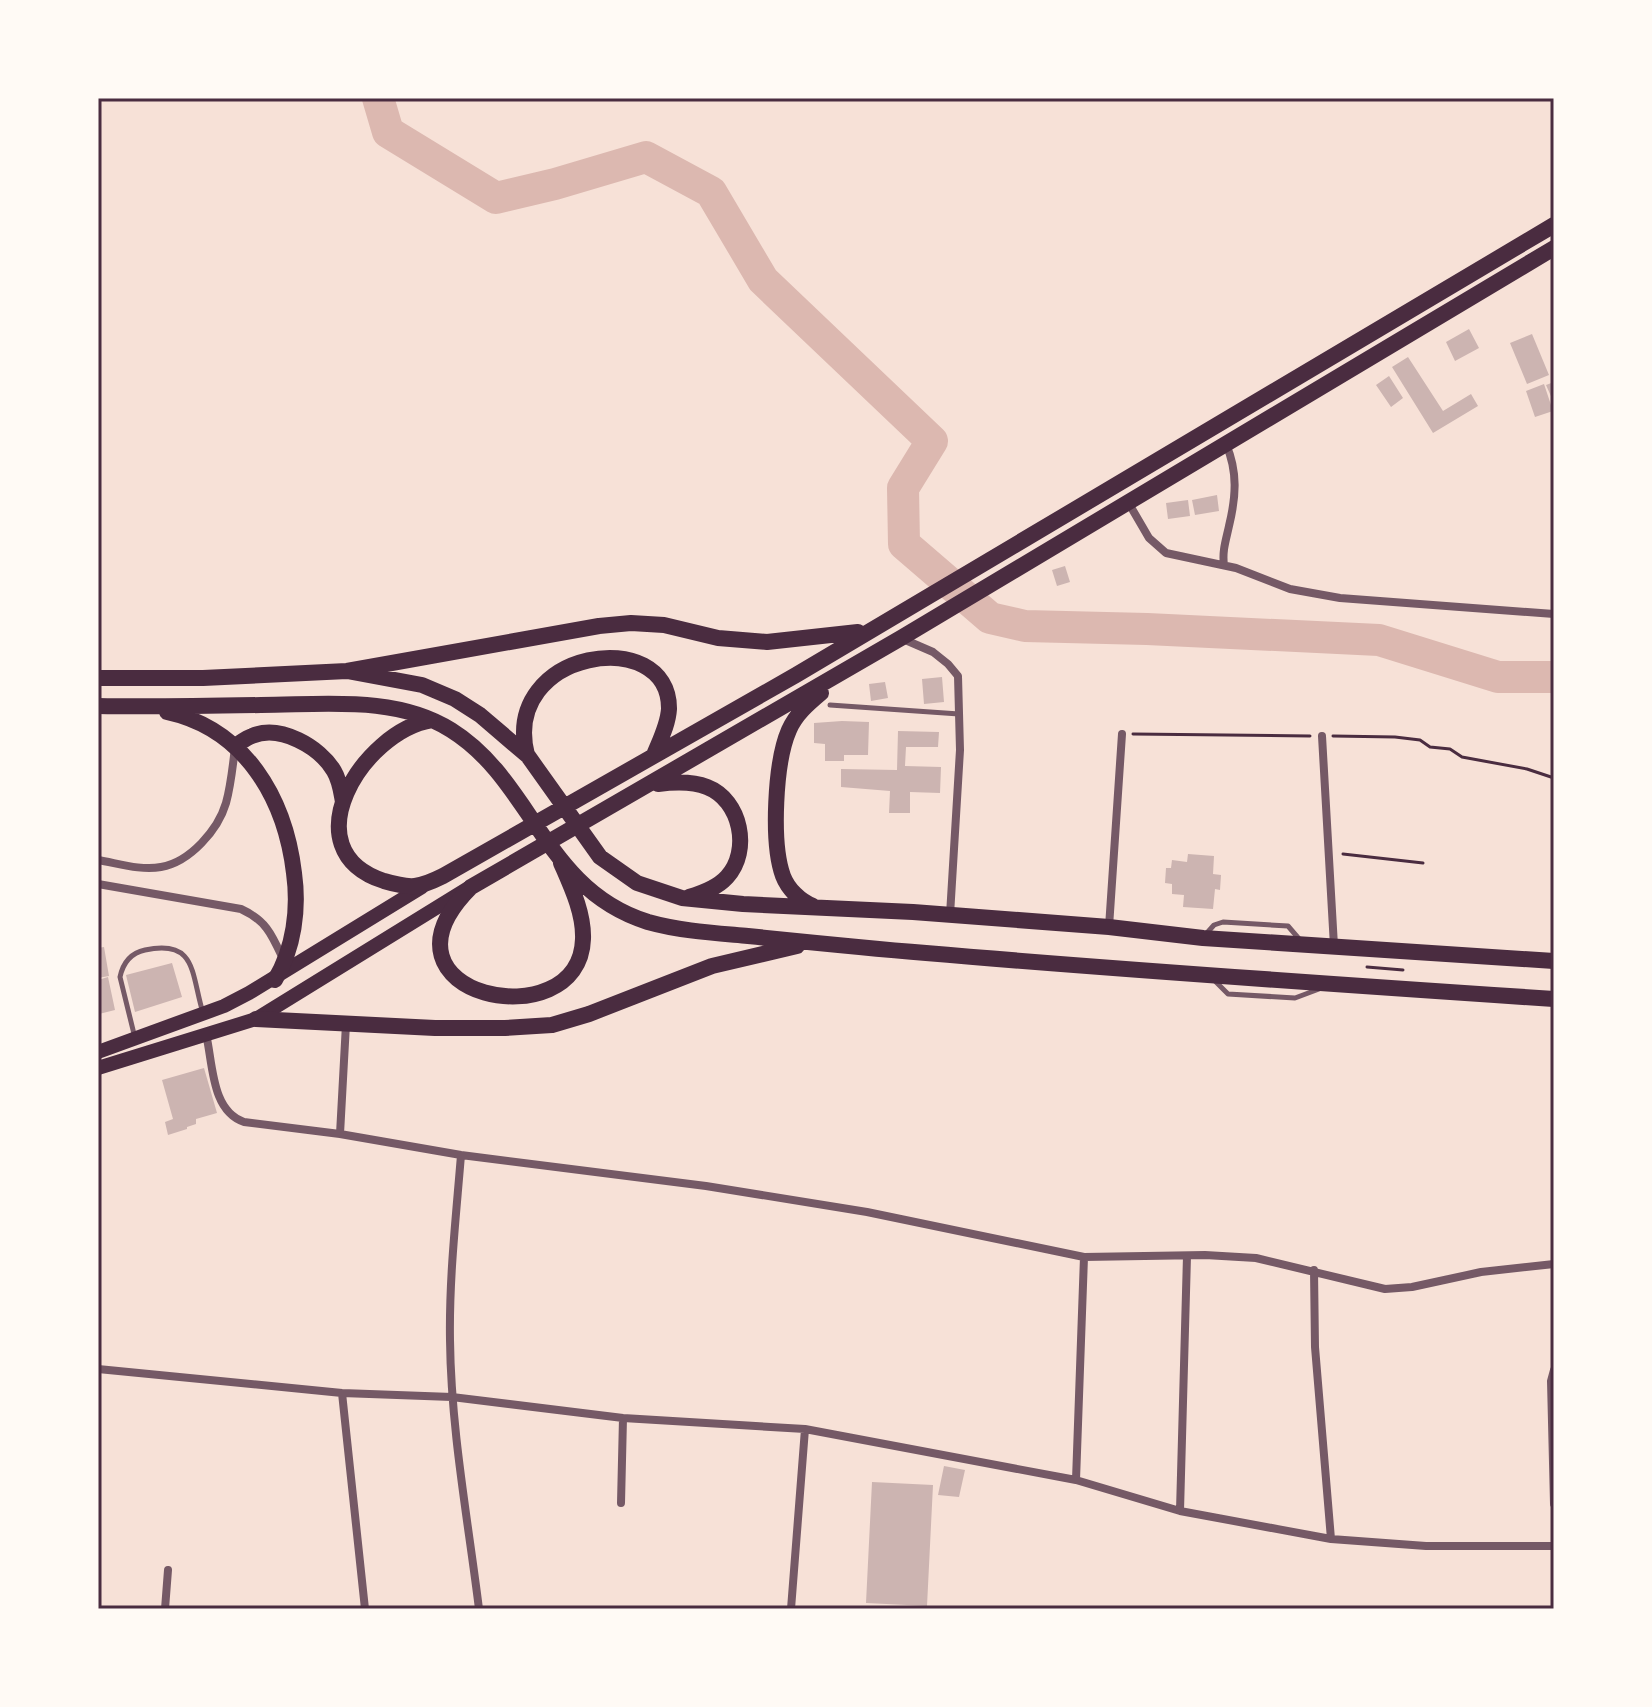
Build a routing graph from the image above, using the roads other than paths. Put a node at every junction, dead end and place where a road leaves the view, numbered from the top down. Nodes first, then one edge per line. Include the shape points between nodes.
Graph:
1 (1554, 225) edge
2 (1554, 248) edge
3 (1226, 444) junction
4 (1128, 502) junction
5 (1224, 565) junction
6 (1554, 614) edge
7 (869, 630) junction
8 (906, 635) junction
9 (874, 653) junction
10 (347, 671) junction
11 (98, 678) edge
12 (830, 705) dead end
13 (98, 706) edge
14 (133, 707) junction
15 (960, 714) junction
16 (432, 720) junction
17 (1122, 734) road end
18 (1322, 736) road end
19 (235, 746) junction
20 (528, 756) junction
21 (648, 759) junction
22 (648, 785) junction
23 (343, 802) junction
24 (98, 860) edge
25 (561, 863) junction
26 (98, 884) edge
27 (426, 884) junction
28 (473, 886) junction
29 (682, 898) junction
30 (814, 907) junction
31 (950, 915) junction
32 (1109, 927) junction
33 (815, 943) junction
34 (1334, 946) junction
35 (1554, 961) edge
36 (285, 963) junction
37 (275, 980) junction
38 (1554, 999) edge
39 (203, 1014) junction
40 (261, 1016) junction
41 (347, 1023) junction
42 (206, 1034) junction
43 (135, 1038) junction
44 (98, 1052) edge
45 (98, 1068) edge
46 (340, 1134) junction
47 (461, 1155) junction
48 (1187, 1256) junction
49 (1084, 1257) junction
50 (1554, 1264) edge
51 (1314, 1270) junction
52 (98, 1369) edge
53 (1554, 1370) edge
54 (342, 1393) junction
55 (452, 1397) junction
56 (623, 1418) junction
57 (805, 1429) junction
58 (1076, 1480) junction
59 (621, 1503) dead end
60 (1554, 1504) edge
61 (1180, 1511) junction
62 (1331, 1539) junction
63 (1554, 1546) edge
64 (168, 1570) dead end
65 (165, 1609) edge
66 (365, 1609) edge
67 (479, 1609) edge
68 (791, 1609) edge

1 - 7 main road
2 - 3 main road
3 - 4 main road
3 - 5 street via 1236,476
4 - 5 street via 1149,538 1166,553
4 - 8 main road
5 - 6 street via 1308,593
7 - 10 main road via 767,642 718,638 664,625 620,624
7 - 21 main road
8 - 9 main road
8 - 15 street via 958,676
9 - 22 main road
9 - 30 main road via 805,707 784,744 776,812 782,875 798,897
10 - 11 main road
10 - 20 main road via 422,685 455,699
12 - 15 lane
13 - 14 main road
14 - 16 main road via 361,705
14 - 19 main road via 187,717
15 - 31 street
16 - 23 main road via 400,731 379,746
16 - 25 main road via 485,758
17 - 32 street
18 - 34 street
19 - 23 main road via 252,735 275,732 296,739 334,769
19 - 24 street via 226,805 193,851 160,867
19 - 36 main road via 266,782 287,830 296,889 295,923
20 - 21 main road via 523,737 533,695 569,666 606,658 640,662 663,682 668,720
20 - 29 main road via 600,857 637,883
21 - 27 main road
22 - 28 main road
22 - 29 main road via 676,781 709,787 736,816 737,864 721,883
23 - 27 main road via 339,833 354,864 385,881
25 - 28 main road via 580,915 582,951 566,980 535,994 476,991 446,965 444,920
25 - 33 main road via 606,902 648,922
26 - 36 street via 241,909 267,927
27 - 37 main road
28 - 40 main road
29 - 30 main road
30 - 31 main road
31 - 32 main road
32 - 34 main road
33 - 38 main road
33 - 41 main road via 712,966 552,1025
34 - 35 main road
36 - 37 main road
37 - 39 main road
39 - 43 main road
39 - 43 lane via 183,953 174,947 140,951 122,967 120,977
40 - 41 main road
40 - 42 main road
41 - 46 street
42 - 45 main road
42 - 46 street via 220,1100 231,1116
43 - 44 main road
46 - 47 street
47 - 49 street via 706,1186
47 - 55 street via 450,1281
48 - 49 street
48 - 51 street via 1256,1258
48 - 61 street
49 - 58 street
50 - 51 street via 1385,1289
51 - 62 street
52 - 54 street
53 - 60 street
54 - 55 street
54 - 66 street
55 - 56 street
55 - 67 street
56 - 57 street
56 - 59 street
57 - 58 street
57 - 68 street
58 - 61 street
61 - 62 street
62 - 63 street via 1426,1546
64 - 65 street

